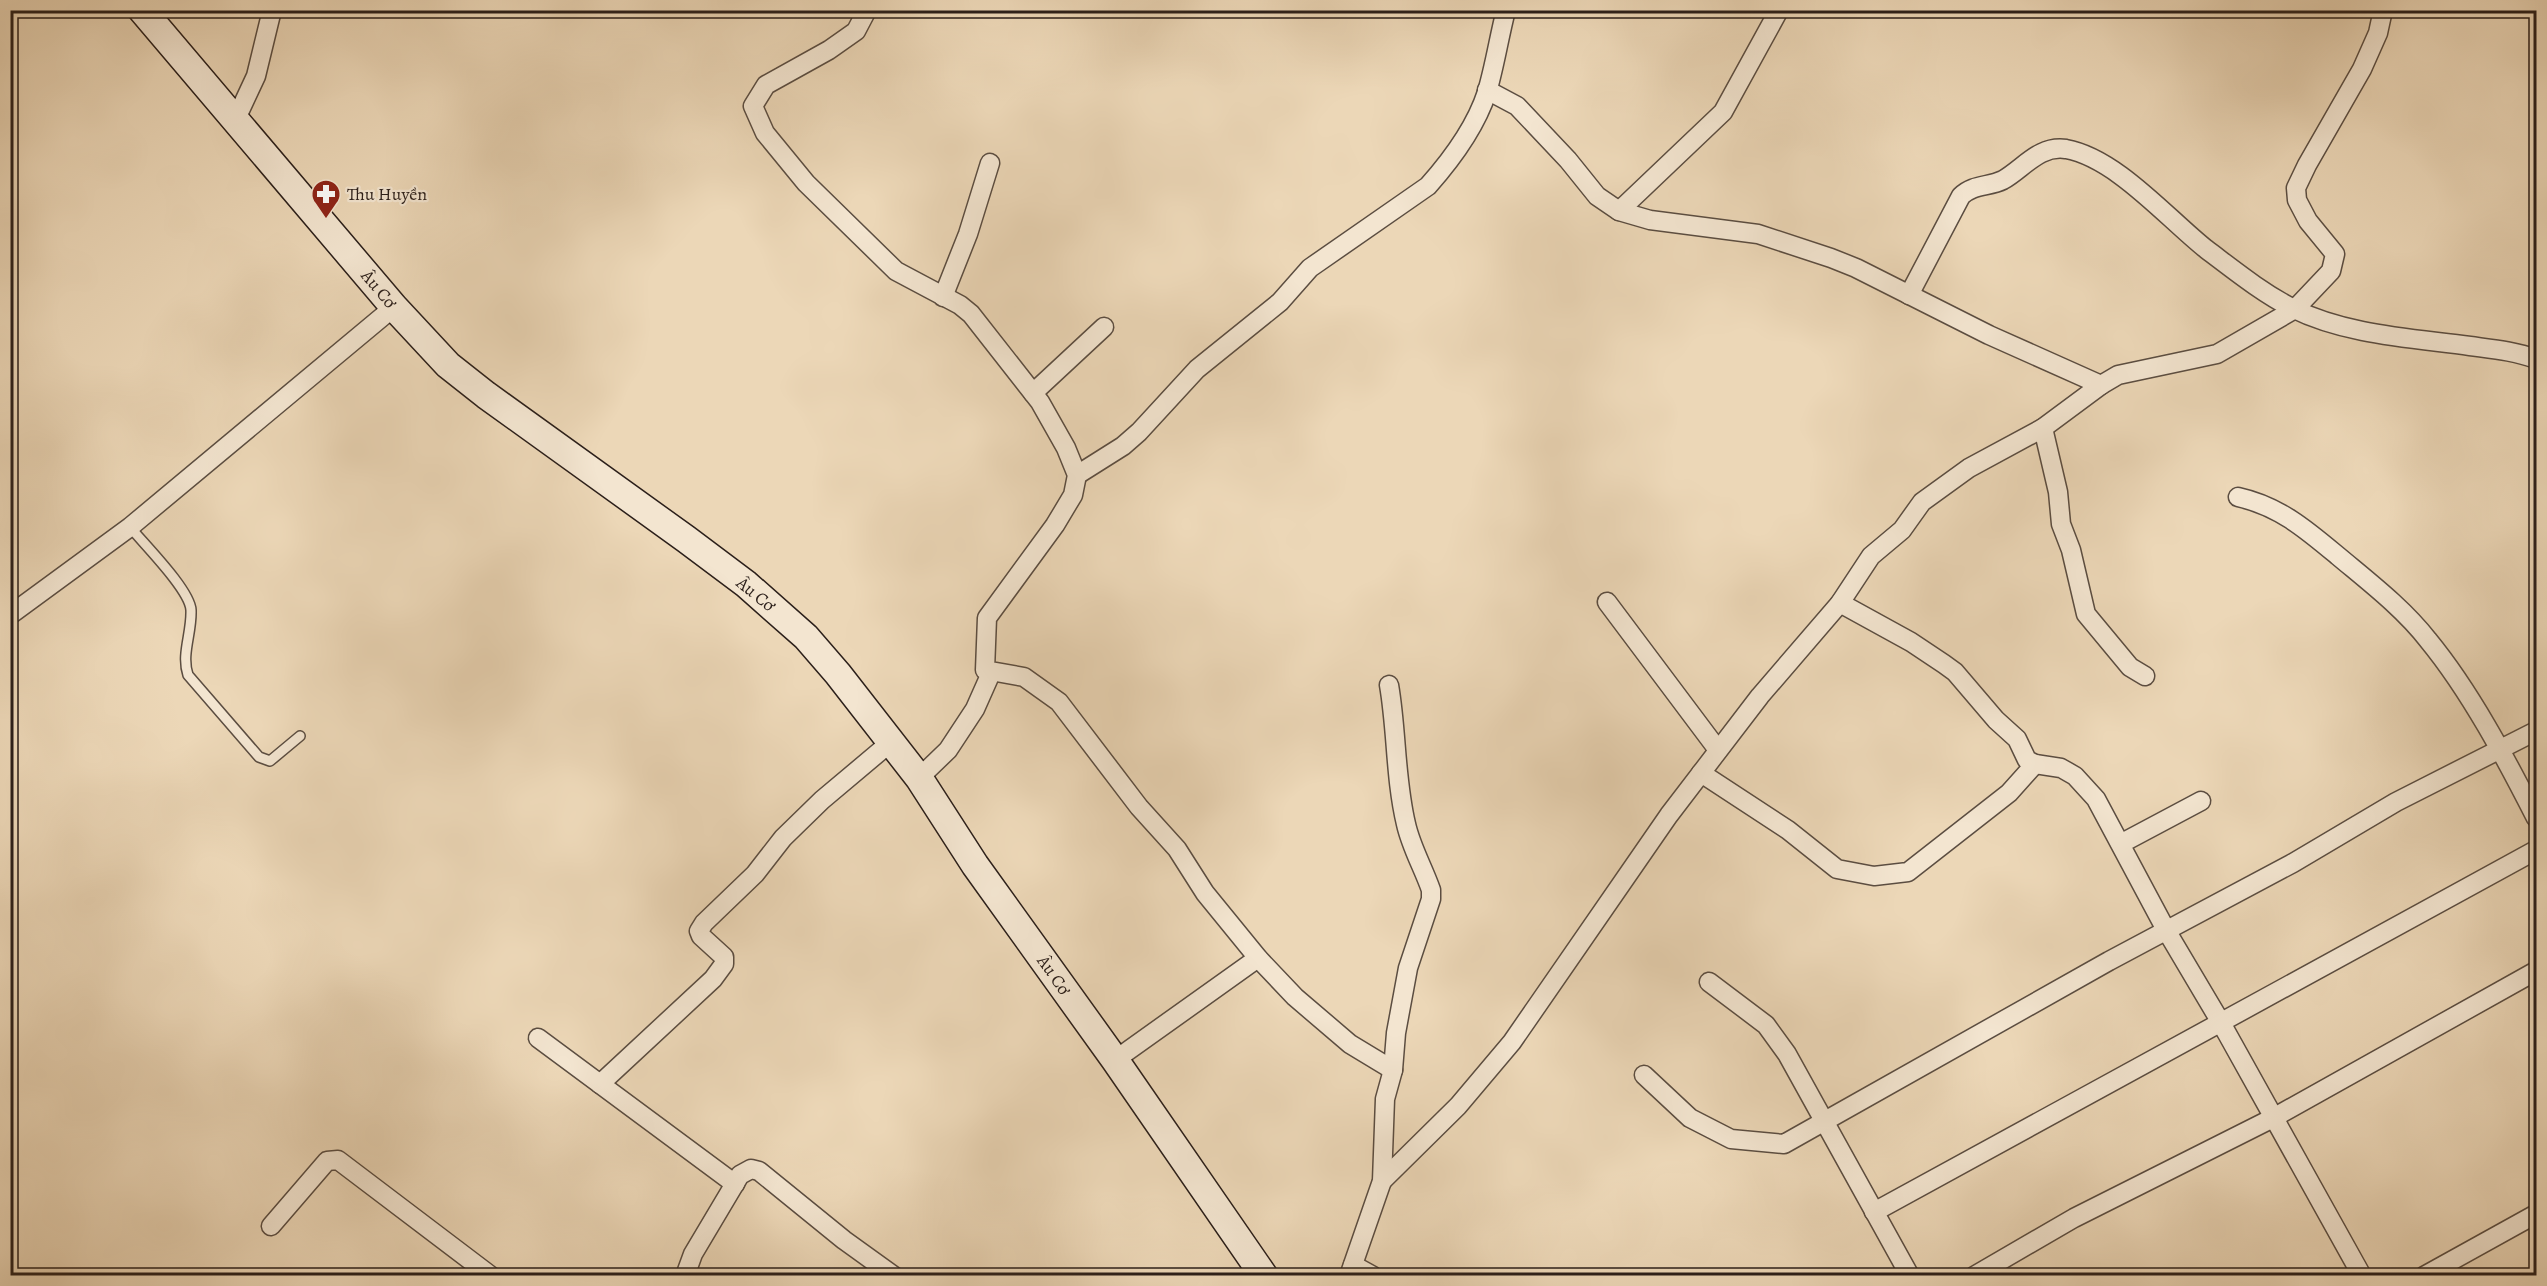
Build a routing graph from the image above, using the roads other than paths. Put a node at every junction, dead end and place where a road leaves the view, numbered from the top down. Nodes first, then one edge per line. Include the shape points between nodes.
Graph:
1 (142, 10) edge
2 (272, 10) edge
3 (867, 10) edge
4 (1506, 10) edge
5 (1779, 10) edge
6 (2383, 10) edge
7 (1487, 90) junction
8 (235, 121) junction
9 (990, 163) dead end
10 (1619, 211) junction
11 (1910, 295) junction
12 (943, 297) junction
13 (394, 307) junction
14 (2295, 309) junction
15 (1104, 327) dead end
16 (2536, 359) edge
17 (2101, 385) junction
18 (1033, 393) junction
19 (2043, 428) junction
20 (1077, 475) junction
21 (2238, 497) dead end
22 (130, 527) junction
23 (1607, 602) dead end
24 (1840, 603) junction
25 (10, 615) edge
26 (991, 673) junction
27 (2145, 676) dead end
28 (1389, 685) dead end
29 (2536, 731) edge
30 (300, 736) dead end
31 (891, 741) junction
32 (1718, 750) junction
33 (2500, 750) junction
34 (2035, 764) junction
35 (1701, 773) junction
36 (919, 778) junction
37 (2201, 801) dead end
38 (2536, 818) edge
39 (2122, 843) junction
40 (2536, 850) edge
41 (2166, 930) junction
42 (1258, 958) junction
43 (2536, 971) edge
44 (1709, 981) dead end
45 (2220, 1022) junction
46 (538, 1038) dead end
47 (1115, 1060) junction
48 (1392, 1070) junction
49 (1644, 1075) dead end
50 (600, 1084) junction
51 (2273, 1118) junction
52 (1822, 1121) junction
53 (1382, 1181) junction
54 (735, 1184) junction
55 (1875, 1212) junction
56 (2536, 1214) edge
57 (271, 1226) dead end
58 (1351, 1270) edge
59 (491, 1275) edge
60 (685, 1275) edge
61 (894, 1275) edge
62 (1264, 1275) edge
63 (1373, 1275) edge
64 (1910, 1275) edge
65 (1974, 1275) edge
66 (2362, 1275) edge
67 (2424, 1275) edge

1 - 8 main road, Âu Cơ
2 - 8 street via 256,76
3 - 12 street via 861,26 849,37 766,85 753,106 754,113 788,162 896,271
4 - 7 street
5 - 10 street via 1723,112
6 - 14 street via 2378,33 2362,69 2296,188 2308,221 2335,258 2331,271
7 - 10 street via 1517,106 1597,196
7 - 20 street via 1470,129 1428,186 1310,268 1286,297 1197,369 1139,432
8 - 13 main road, Âu Cơ
9 - 12 street
10 - 11 street via 1650,220 1758,234 1856,268
11 - 14 street via 1967,190 2001,181 2045,151 2065,149 2098,161 2244,278
11 - 17 street
12 - 18 street via 971,314
13 - 22 street
13 - 31 main road, Âu Cơ via 467,381 686,539 788,620 838,674
14 - 16 street via 2378,334 2511,352
14 - 17 street via 2217,354 2140,369
15 - 18 street
17 - 19 street
18 - 20 street via 1066,448
19 - 24 street via 1978,463 1929,496 1902,530 1871,556
19 - 27 street via 2061,524 2086,614 2130,668
20 - 26 street via 1073,495 1055,525 987,618 984,667
21 - 33 street via 2269,505 2295,520 2410,620 2439,654
22 - 25 street
22 - 30 lane via 184,591 191,608 184,663 188,675 259,757 270,760
23 - 32 street
24 - 32 street
24 - 34 street via 1911,642 1955,672 2016,739 2027,760
26 - 36 street via 975,709 948,750
26 - 42 street via 1024,678 1059,702
28 - 48 street via 1406,826 1431,890 1408,968
29 - 33 street
31 - 36 main road, Âu Cơ
31 - 50 street via 790,830 754,874 704,922 699,931 701,936 724,957 724,964 713,979
32 - 35 street
33 - 38 street
33 - 41 street via 2396,802 2293,863
34 - 35 street via 2009,794 1908,872 1874,876 1837,869 1788,830
34 - 39 street via 2061,768 2080,780
35 - 53 street via 1636,859 1512,1042 1458,1106
36 - 47 main road, Âu Cơ via 975,865
37 - 39 street
39 - 41 street
40 - 45 street
41 - 45 street
41 - 52 street
42 - 47 street
42 - 48 street via 1295,997 1350,1044
43 - 51 street
44 - 52 street via 1766,1025 1787,1054
45 - 51 street
45 - 55 street
46 - 50 street
47 - 62 main road, Âu Cơ
48 - 53 street via 1385,1099
49 - 52 street via 1690,1118 1731,1139 1784,1144
50 - 54 street
51 - 65 street via 2074,1218
51 - 66 street
52 - 55 street
53 - 58 street
54 - 60 street via 693,1254
54 - 61 street via 745,1170 759,1171
55 - 64 street
56 - 67 street
57 - 59 street via 327,1161 338,1160
58 - 63 street

